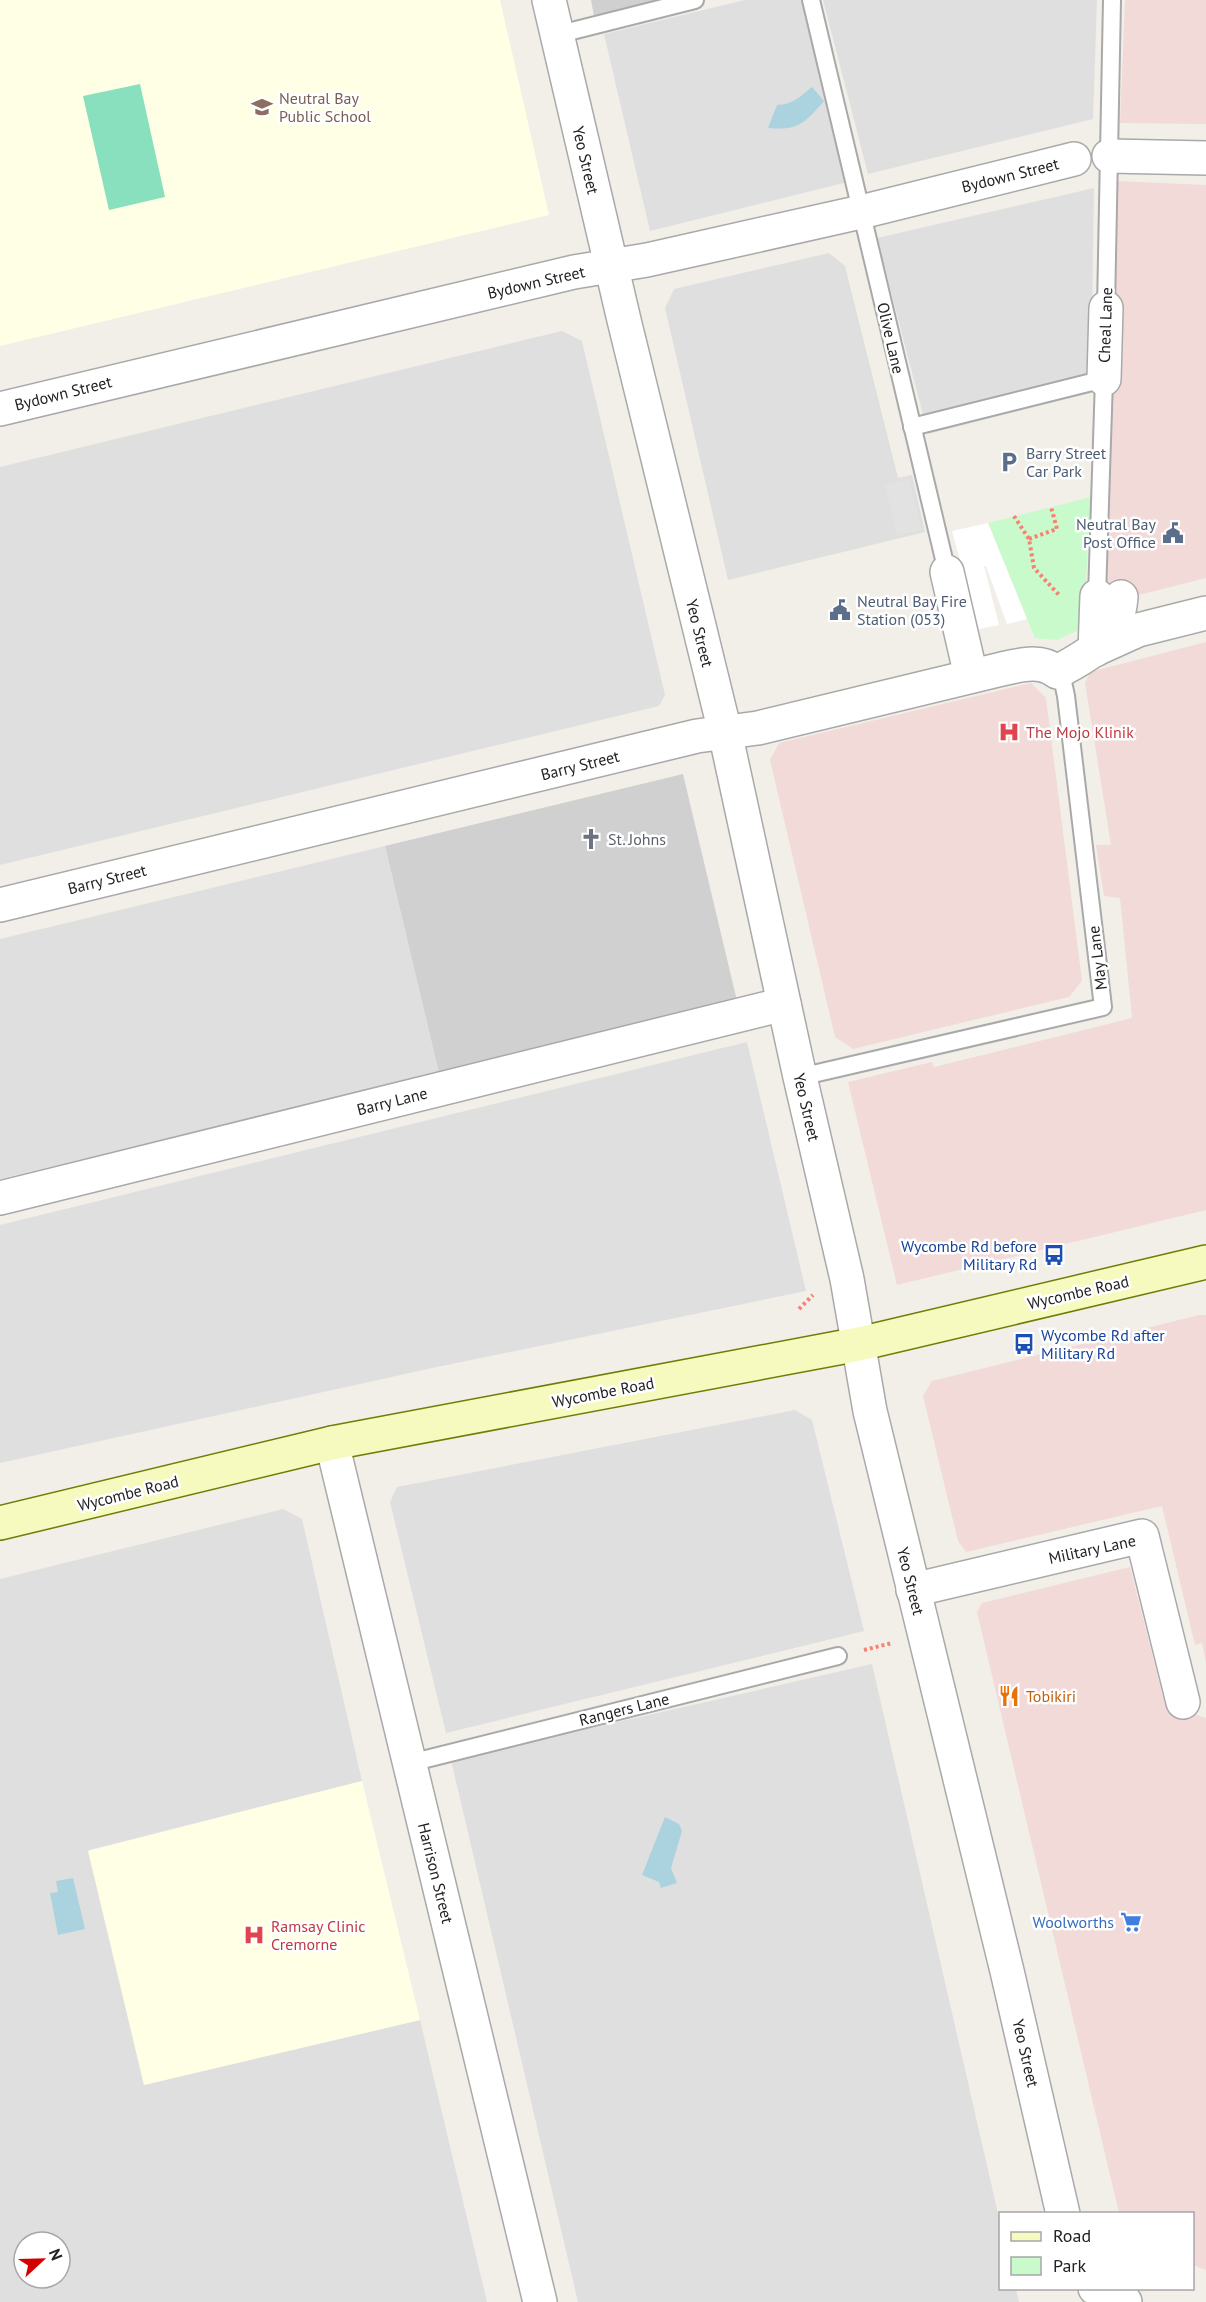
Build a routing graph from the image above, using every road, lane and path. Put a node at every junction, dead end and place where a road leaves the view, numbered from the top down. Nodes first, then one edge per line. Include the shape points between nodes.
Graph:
1 (549, 0) edge
2 (695, 0) edge
3 (812, 0) edge
4 (1112, 0) edge
5 (556, 35) junction
6 (1109, 156) junction
7 (1206, 158) edge
8 (1074, 159) dead end
9 (861, 212) junction
10 (611, 266) junction
11 (1106, 308) joint
12 (1104, 379) junction
13 (0, 409) edge
14 (912, 427) junction
15 (1051, 507) dead end
16 (1014, 516) dead end
17 (1029, 539) junction
18 (947, 572) joint
19 (1109, 596) joint
20 (1064, 600) dead end
21 (1206, 613) edge
22 (1095, 650) junction
23 (1057, 672) junction
24 (971, 675) junction
25 (725, 732) junction
26 (0, 905) edge
27 (784, 1004) junction
28 (800, 1077) junction
29 (0, 1198) edge
30 (1206, 1262) edge
31 (813, 1294) dead end
32 (799, 1309) dead end
33 (859, 1344) junction
34 (332, 1443) junction
35 (0, 1523) edge
36 (913, 1590) junction
37 (924, 1636) junction
38 (838, 1656) joint
39 (1183, 1702) dead end
40 (410, 1763) junction
41 (1063, 2212) edge
42 (1097, 2290) edge
43 (540, 2302) edge
44 (1125, 2302) edge

1 - 5 street, Yeo Street
2 - 5 lane
3 - 9 lane, Olive Lane
4 - 6 lane, Cheal Lane
5 - 10 street, Yeo Street
6 - 7 street
6 - 11 lane, Cheal Lane
8 - 9 street, Bydown Street
9 - 10 street, Bydown Street
9 - 14 lane, Olive Lane
10 - 13 street, Bydown Street
10 - 25 street, Yeo Street
11 - 12 street, Cheal Lane
12 - 14 lane
12 - 19 lane, Cheal Lane
14 - 18 lane, Olive Lane
15 - 17 path via 1057,529
16 - 17 path
17 - 20 path via 1034,568
18 - 24 street, Olive Lane
19 - 22 street, Cheal Lane
21 - 22 street via 1138,630
22 - 23 street
23 - 24 street, Barry Street via 1033,664
23 - 28 lane, May Lane via 1066,696 1103,1007
24 - 25 street, Barry Street via 758,728
25 - 26 street, Barry Street
25 - 27 street, Yeo Street
27 - 28 street, Yeo Street
27 - 29 street, Barry Lane
28 - 33 street, Yeo Street
30 - 33 street, Wycombe Road
31 - 32 path
33 - 34 street, Wycombe Road
33 - 36 street, Yeo Street via 870,1411
34 - 35 street, Wycombe Road
34 - 40 street, Harrison Street
36 - 37 street, Yeo Street
36 - 39 street, Military Lane via 1142,1536
37 - 38 path
37 - 41 street, Yeo Street
38 - 40 lane, Rangers Lane
40 - 43 street, Harrison Street
42 - 44 street

